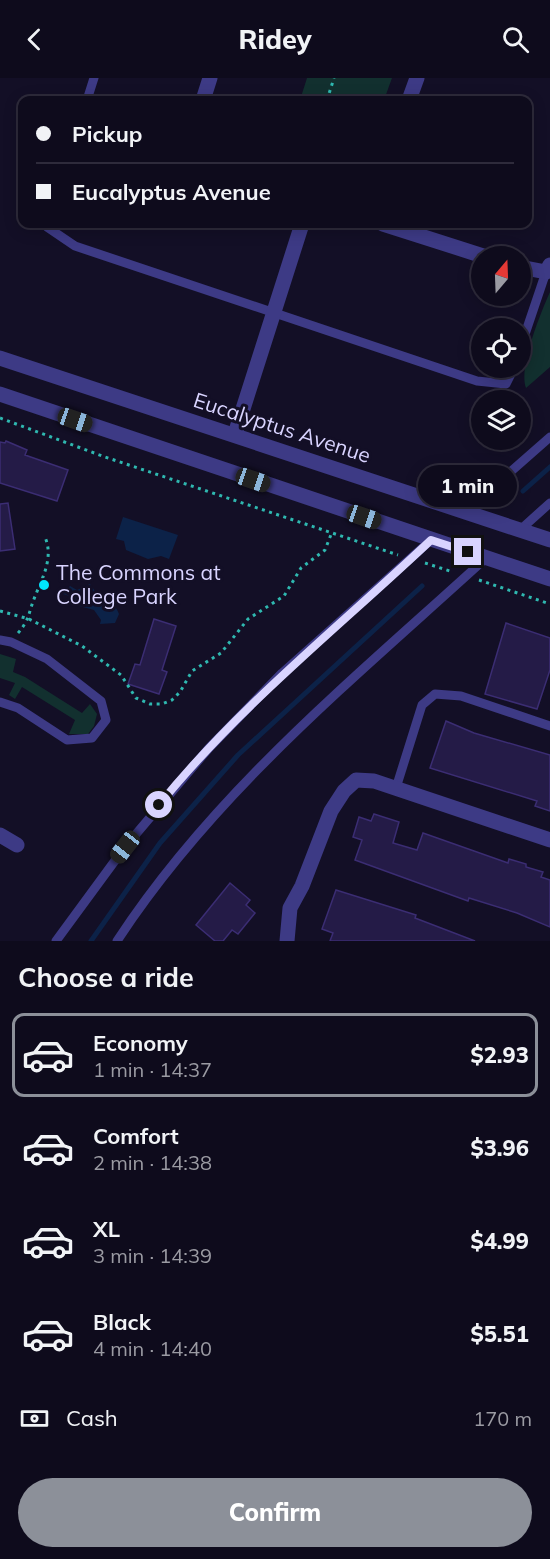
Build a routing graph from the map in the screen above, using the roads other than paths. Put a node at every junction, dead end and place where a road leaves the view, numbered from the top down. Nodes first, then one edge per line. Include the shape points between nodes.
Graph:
1 (94, 78) edge
2 (210, 78) edge
3 (417, 78) edge
4 (88, 96) edge
5 (204, 96) edge
6 (410, 96) edge
7 (48, 228) edge
8 (301, 228) edge
9 (396, 228) edge
10 (471, 252) edge
11 (531, 268) edge
12 (548, 269) edge
13 (273, 311) junction
14 (531, 318) edge
15 (0, 358) edge
16 (509, 378) edge
17 (0, 394) edge
18 (235, 434) junction
19 (550, 437) edge
20 (550, 504) edge
21 (465, 512) junction
22 (520, 530) junction
23 (431, 540) junction
24 (550, 540) edge
25 (486, 558) junction
26 (550, 579) edge
27 (0, 640) edge
28 (0, 702) edge
29 (550, 726) edge
30 (396, 788) junction
31 (0, 835) edge
32 (550, 840) edge
33 (17, 844) dead end
34 (286, 940) edge
35 (56, 941) edge
36 (117, 941) edge

1 - 4 lane
2 - 5 street
3 - 6 street
7 - 13 lane via 75,246
8 - 13 street
9 - 10 street
11 - 12 street
12 - 14 lane
13 - 16 lane via 477,381 506,384
13 - 18 street
15 - 18 street, Eucalyptus Avenue
17 - 23 street
18 - 21 street, Eucalyptus Avenue
19 - 21 lane
20 - 22 lane
21 - 22 street, Eucalyptus Avenue
22 - 24 street, Eucalyptus Avenue
23 - 25 street
23 - 35 lane via 282,673 209,748 125,847
25 - 26 street
25 - 36 lane via 347,683 226,803
27 - 28 lane via 47,659 101,701 106,720 92,738 67,740 18,708
29 - 30 lane via 461,696 435,694 422,705
30 - 32 street
30 - 34 street via 356,780 344,791 331,811 290,908
31 - 33 street

